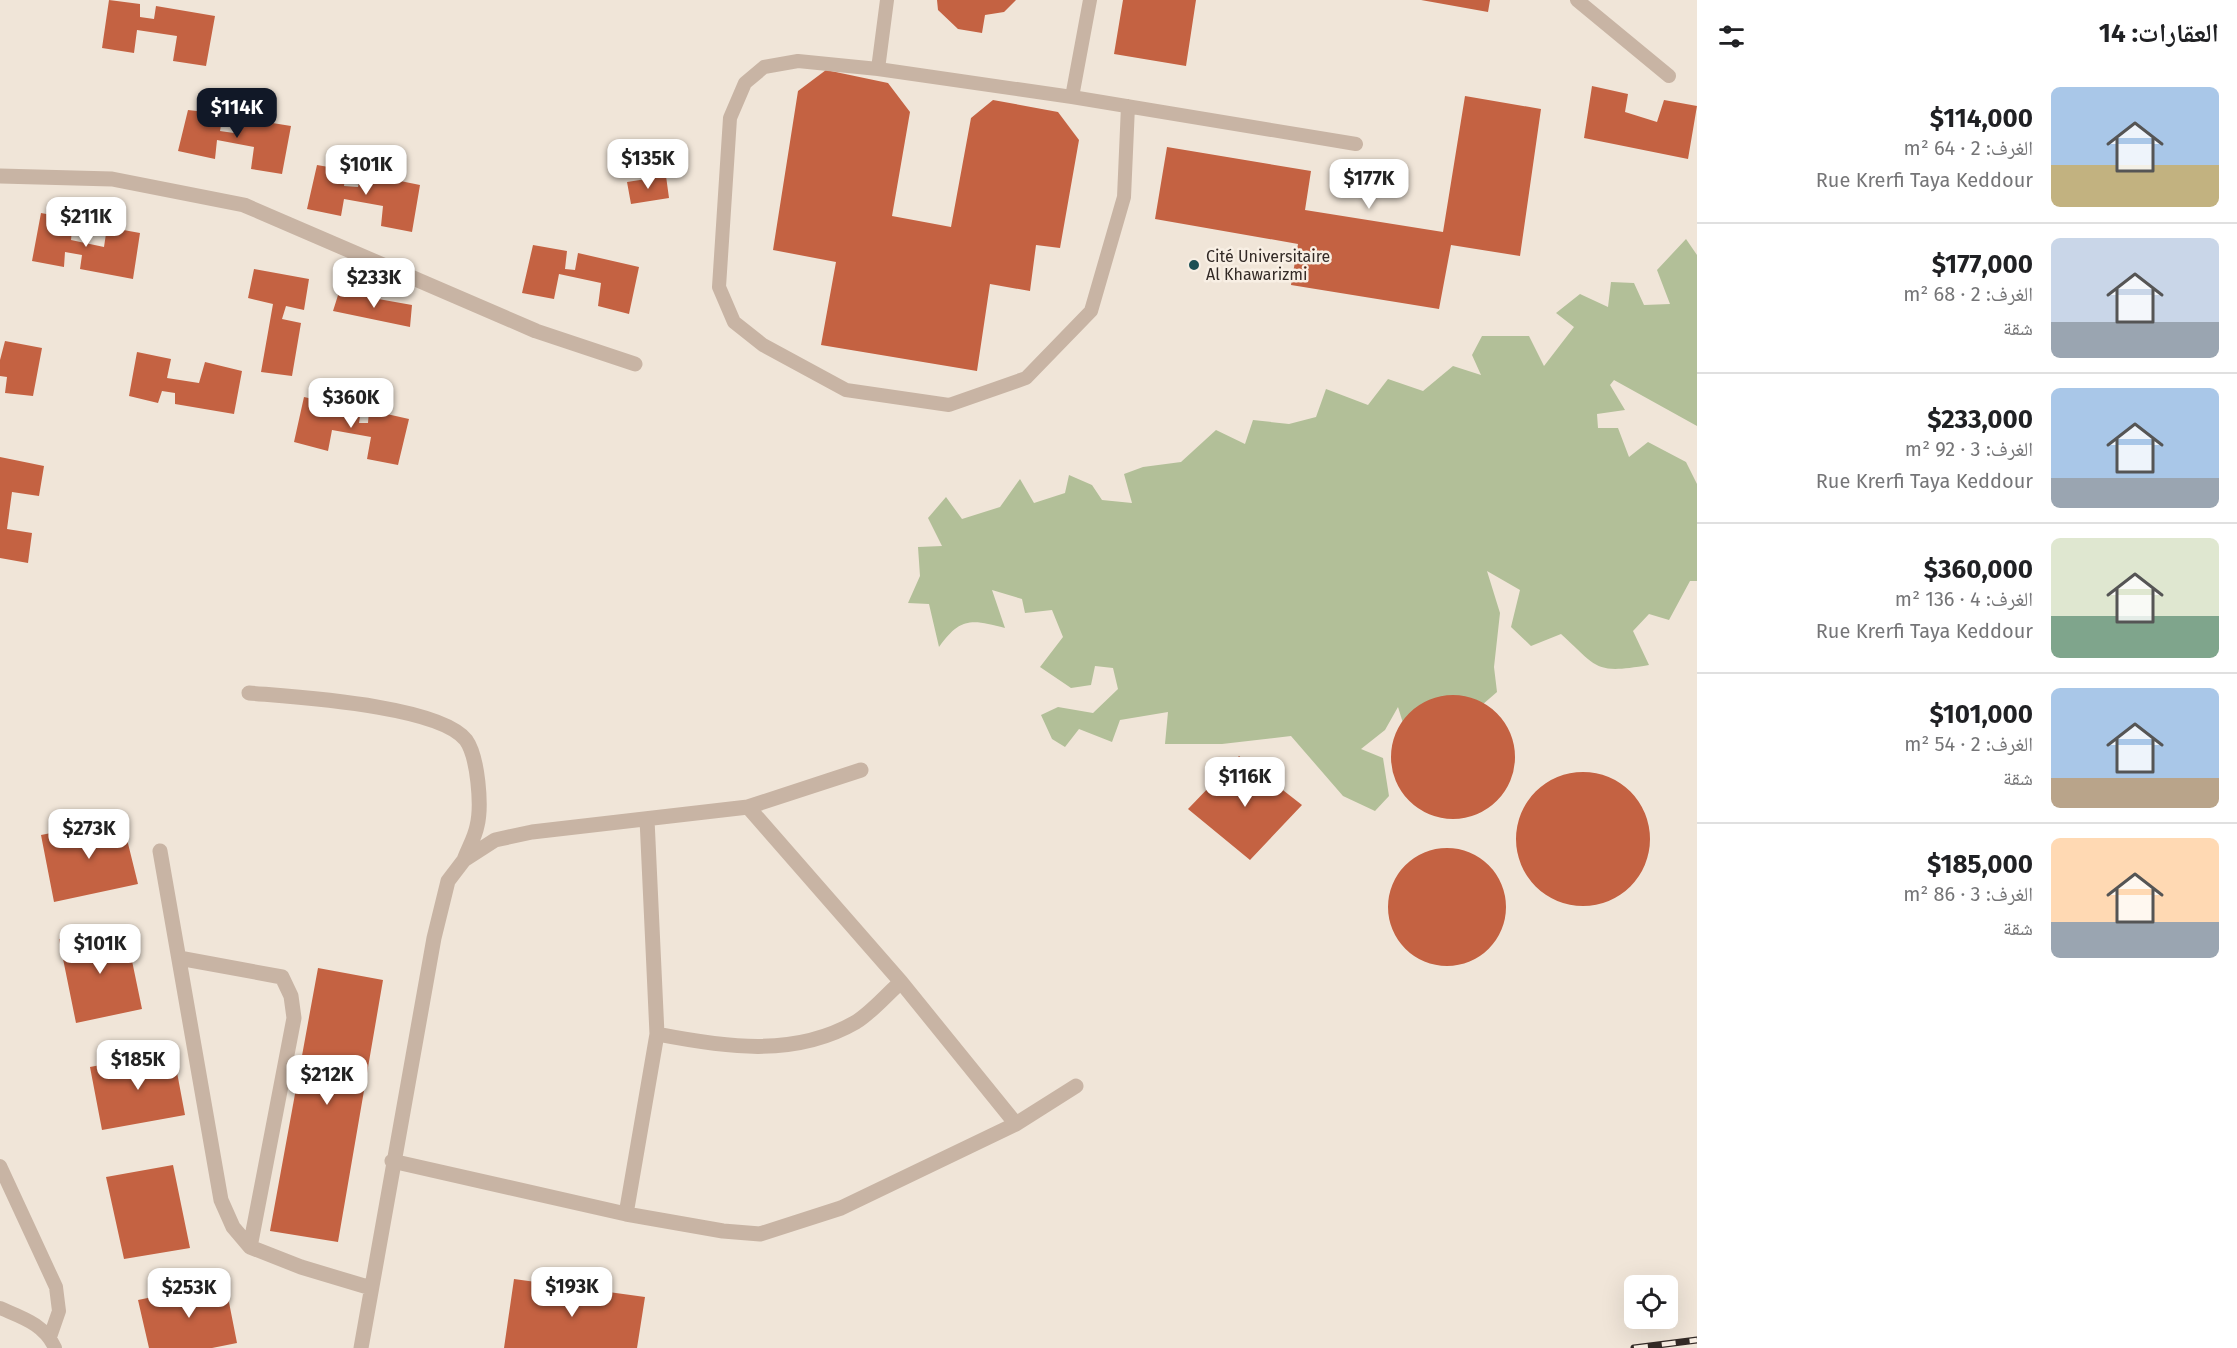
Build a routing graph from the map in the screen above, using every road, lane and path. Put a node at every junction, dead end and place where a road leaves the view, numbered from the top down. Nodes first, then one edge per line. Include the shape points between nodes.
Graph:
1 (887, 0) edge
2 (1090, 0) edge
3 (1577, 0) edge
4 (878, 69) junction
5 (1669, 75) dead end
6 (1072, 97) junction
7 (1128, 106) junction
8 (1356, 144) dead end
9 (0, 176) edge
10 (635, 364) dead end
11 (249, 693) dead end
12 (861, 770) dead end
13 (748, 807) junction
14 (647, 819) junction
15 (160, 851) dead end
16 (464, 860) junction
17 (179, 958) junction
18 (901, 981) junction
19 (657, 1034) junction
20 (1076, 1086) dead end
21 (1016, 1124) junction
22 (392, 1161) junction
23 (0, 1166) edge
24 (626, 1214) junction
25 (250, 1247) junction
26 (371, 1288) junction
27 (0, 1308) edge
28 (52, 1342) edge
29 (361, 1348) edge

1 - 4 lane
2 - 6 lane
3 - 5 lane
4 - 6 lane
4 - 7 lane via 798,62 764,67 745,83 730,118 718,287 734,321 748,333 846,390 949,405 1026,378 1090,311 1124,197
6 - 7 lane
7 - 8 lane
9 - 10 street via 112,179 244,205 536,331
11 - 16 street via 380,706 450,728 465,740 474,757 479,799 477,825
12 - 13 street
13 - 14 street
13 - 18 street
14 - 16 street via 495,840
14 - 19 street
15 - 17 street
16 - 22 street via 448,881 434,938
17 - 25 street via 221,1200 233,1227
17 - 25 street via 282,978 291,996 294,1018
18 - 19 street via 856,1021 811,1040 773,1047 717,1045
18 - 21 street
19 - 24 street
20 - 21 street
21 - 24 street via 841,1208 760,1234
22 - 24 street
22 - 26 street
23 - 28 lane via 56,1287 59,1311
25 - 26 street
26 - 29 street
27 - 28 lane via 38,1324

